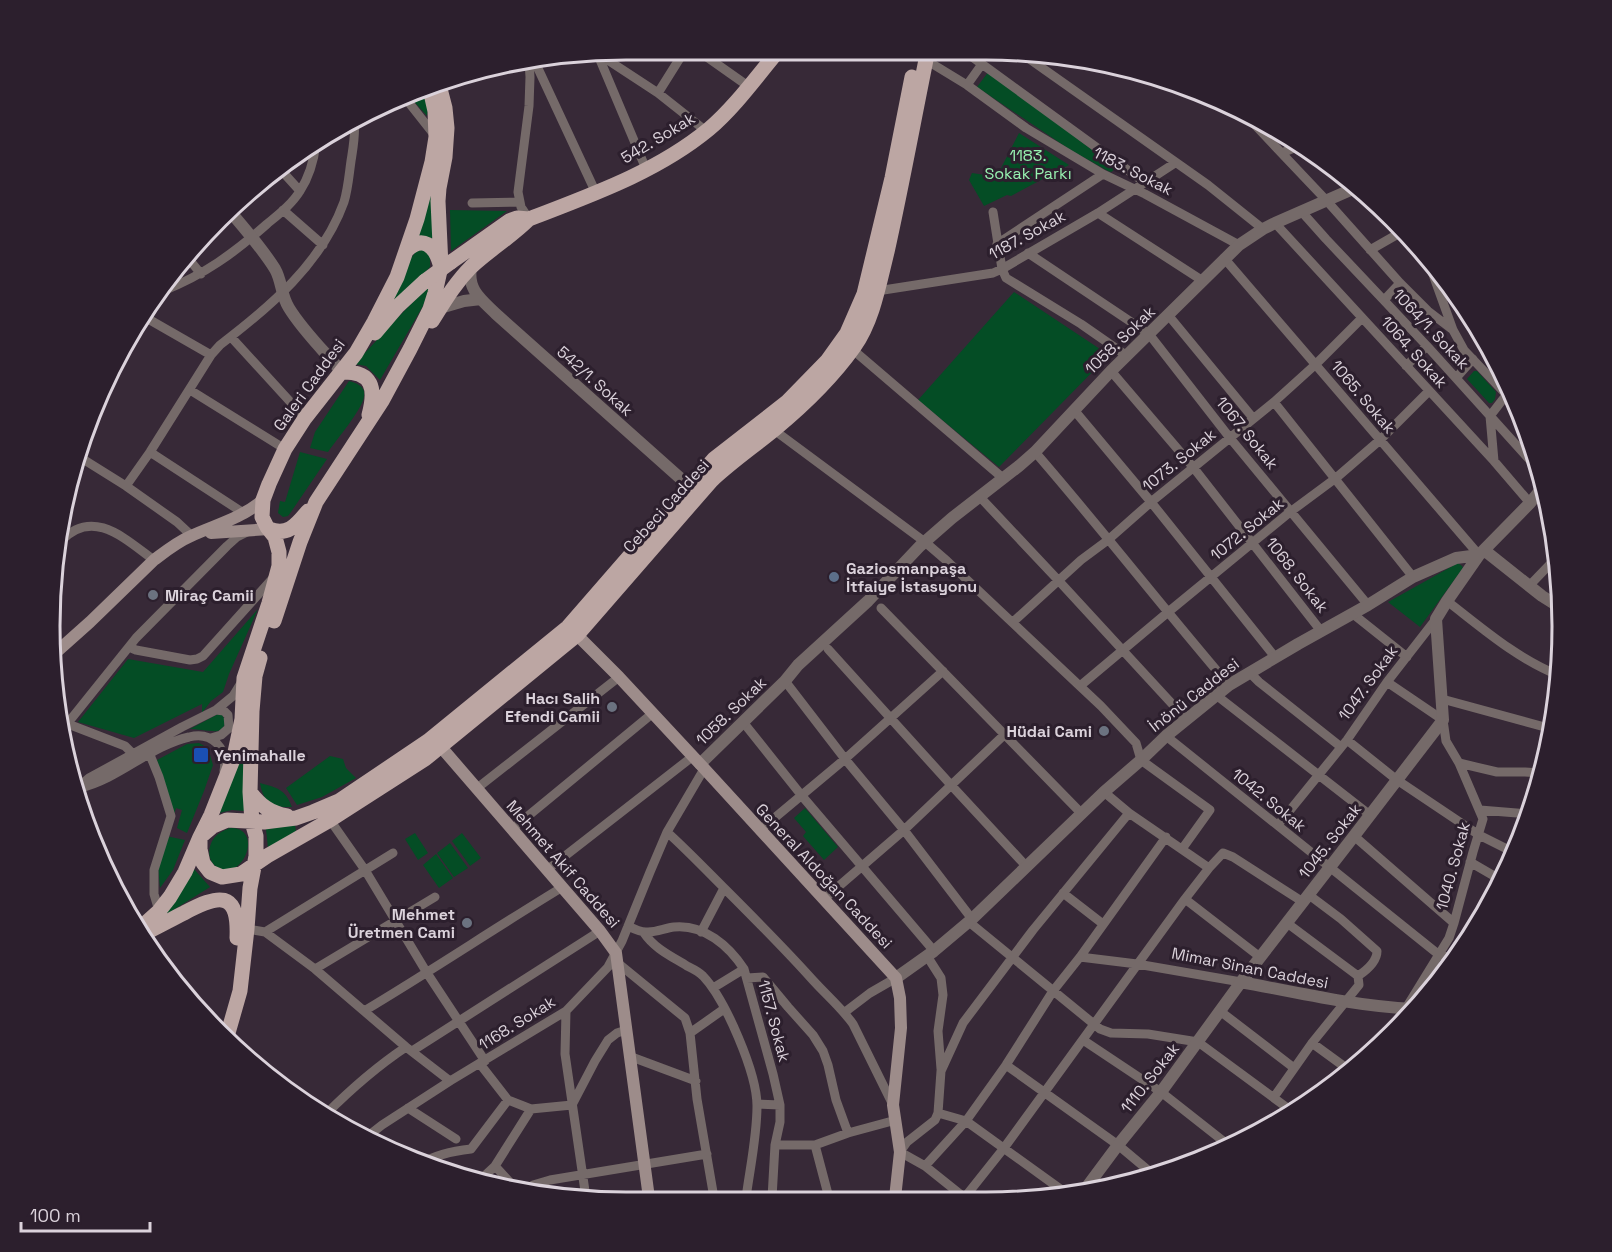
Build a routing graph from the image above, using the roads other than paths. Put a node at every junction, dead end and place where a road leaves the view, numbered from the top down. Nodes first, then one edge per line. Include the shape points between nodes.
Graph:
1 (679, 60) edge
2 (711, 60) edge
3 (771, 60) edge
4 (922, 60) edge
5 (932, 60) edge
6 (976, 60) edge
7 (600, 61) edge
8 (607, 61) edge
9 (1033, 62) edge
10 (982, 64) junction
11 (538, 67) edge
12 (529, 69) edge
13 (631, 77) junction
14 (967, 85) junction
15 (748, 86) junction
16 (612, 87) junction
17 (441, 91) edge
18 (658, 93) junction
19 (431, 95) edge
20 (409, 103) edge
21 (353, 130) edge
22 (706, 131) junction
23 (1262, 132) edge
24 (436, 137) junction
25 (1291, 149) edge
26 (315, 153) edge
27 (1282, 153) junction
28 (1175, 164) junction
29 (646, 169) junction
30 (285, 174) edge
31 (1103, 174) junction
32 (1144, 182) junction
33 (1134, 190) junction
34 (300, 191) junction
35 (1348, 191) edge
36 (596, 193) junction
37 (1326, 200) junction
38 (520, 202) junction
39 (472, 203) dead end
40 (283, 210) junction
41 (1301, 211) junction
42 (993, 212) dead end
43 (1098, 213) junction
44 (235, 217) edge
45 (529, 219) junction
46 (1275, 223) junction
47 (1263, 229) junction
48 (1395, 236) edge
49 (252, 237) junction
50 (997, 244) junction
51 (323, 245) junction
52 (1239, 245) junction
53 (407, 250) junction
54 (1370, 250) junction
55 (1028, 253) junction
56 (1224, 258) junction
57 (192, 263) edge
58 (446, 264) junction
59 (471, 267) junction
60 (1002, 269) junction
61 (201, 274) junction
62 (1203, 281) junction
63 (1436, 282) edge
64 (1400, 283) junction
65 (173, 287) edge
66 (282, 293) junction
67 (873, 294) junction
68 (481, 299) junction
69 (1384, 300) junction
70 (440, 308) junction
71 (1169, 316) junction
72 (1362, 318) junction
73 (150, 320) edge
74 (1453, 330) junction
75 (1149, 334) junction
76 (231, 337) junction
77 (1427, 346) junction
78 (410, 349) junction
79 (852, 349) junction
80 (356, 353) junction
81 (211, 354) junction
82 (1127, 356) junction
83 (1473, 359) junction
84 (1316, 364) junction
85 (1406, 366) junction
86 (342, 372) junction
87 (1111, 372) junction
88 (1456, 378) junction
89 (1495, 378) edge
90 (190, 390) junction
91 (1429, 392) junction
92 (1504, 398) edge
93 (1274, 402) junction
94 (1074, 410) junction
95 (1490, 416) junction
96 (305, 417) junction
97 (1253, 418) junction
98 (366, 424) junction
99 (774, 430) junction
100 (1230, 438) junction
101 (1380, 440) junction
102 (285, 449) junction
103 (150, 452) junction
104 (1035, 452) junction
105 (1525, 455) edge
106 (85, 460) edge
107 (1494, 461) junction
108 (1193, 467) junction
109 (1336, 478) junction
110 (1004, 479) junction
111 (126, 486) junction
112 (694, 491) junction
113 (1536, 495) edge
114 (979, 496) junction
115 (263, 500) junction
116 (316, 502) junction
117 (1151, 502) junction
118 (1530, 503) junction
119 (1290, 512) junction
120 (245, 514) junction
121 (269, 529) junction
122 (248, 531) junction
123 (68, 532) edge
124 (196, 534) junction
125 (1108, 540) junction
126 (925, 542) junction
127 (1253, 543) junction
128 (1481, 553) junction
129 (154, 560) junction
130 (1548, 566) edge
131 (278, 572) junction
132 (1211, 577) junction
133 (1413, 577) junction
134 (1058, 580) junction
135 (1529, 586) junction
136 (1447, 601) junction
137 (876, 603) junction
138 (1551, 604) edge
139 (1368, 606) junction
140 (1167, 613) junction
141 (1353, 614) junction
142 (1437, 620) junction
143 (1013, 622) junction
144 (572, 631) junction
145 (1321, 631) junction
146 (825, 646) junction
147 (129, 647) junction
148 (61, 648) edge
149 (1122, 650) junction
150 (1275, 657) junction
151 (1407, 657) junction
152 (943, 671) junction
153 (1249, 672) junction
154 (1550, 672) edge
155 (619, 677) junction
156 (244, 678) junction
157 (785, 681) junction
158 (1387, 682) junction
159 (1229, 685) junction
160 (1080, 686) junction
161 (1216, 695) junction
162 (1442, 699) junction
163 (216, 710) junction
164 (653, 713) junction
165 (890, 717) junction
166 (1186, 719) junction
167 (1443, 720) junction
168 (69, 722) edge
169 (743, 722) junction
170 (1543, 726) edge
171 (70, 728) edge
172 (444, 728) junction
173 (1004, 735) junction
174 (1166, 736) junction
175 (211, 738) junction
176 (1344, 743) junction
177 (441, 747) junction
178 (133, 754) junction
179 (150, 755) junction
180 (845, 759) junction
181 (1141, 760) junction
182 (699, 763) junction
183 (1459, 763) junction
184 (1533, 772) edge
185 (1319, 776) junction
186 (1397, 780) junction
187 (83, 784) edge
188 (223, 785) junction
189 (951, 785) junction
190 (84, 787) edge
191 (476, 789) junction
192 (250, 792) junction
193 (1104, 792) junction
194 (802, 796) junction
195 (1480, 810) junction
196 (1129, 813) junction
197 (1520, 813) edge
198 (1082, 814) junction
199 (1371, 815) junction
200 (296, 818) junction
201 (330, 820) junction
202 (252, 822) junction
203 (1278, 825) junction
204 (511, 830) junction
205 (760, 830) junction
206 (904, 830) junction
207 (667, 832) junction
208 (1479, 835) junction
209 (1354, 836) junction
210 (201, 837) junction
211 (1166, 837) junction
212 (1182, 849) junction
213 (1506, 849) edge
214 (393, 853) dead end
215 (1470, 862) junction
216 (254, 866) junction
217 (862, 866) junction
218 (1026, 866) junction
219 (1209, 868) junction
220 (1329, 868) junction
221 (365, 870) junction
222 (547, 870) junction
223 (1494, 876) edge
224 (561, 888) junction
225 (724, 888) junction
226 (1063, 893) junction
227 (435, 897) dead end
228 (824, 899) junction
229 (1185, 899) junction
230 (1306, 899) junction
231 (159, 911) junction
232 (396, 920) junction
233 (971, 920) junction
234 (1287, 923) junction
235 (1454, 923) junction
236 (145, 924) edge
237 (1103, 924) junction
238 (628, 926) junction
239 (248, 929) junction
240 (149, 931) edge
241 (600, 931) junction
242 (265, 932) junction
243 (701, 932) junction
244 (644, 933) junction
245 (930, 954) junction
246 (1438, 954) junction
247 (1446, 956) edge
248 (1080, 957) junction
249 (1260, 957) junction
250 (617, 958) junction
251 (1012, 958) junction
252 (1137, 964) junction
253 (315, 969) junction
254 (427, 973) junction
255 (745, 974) junction
256 (1358, 976) junction
257 (896, 978) junction
258 (1241, 981) junction
259 (713, 988) junction
260 (1419, 990) edge
261 (1053, 991) junction
262 (1346, 1003) junction
263 (1404, 1008) edge
264 (724, 1009) junction
265 (364, 1011) junction
266 (566, 1011) junction
267 (1220, 1011) junction
268 (845, 1012) junction
269 (233, 1016) junction
270 (459, 1020) junction
271 (1094, 1023) junction
272 (229, 1029) edge
273 (626, 1030) junction
274 (690, 1033) junction
275 (1083, 1040) junction
276 (1198, 1042) junction
277 (1312, 1043) junction
278 (409, 1049) junction
279 (629, 1056) junction
280 (482, 1062) junction
281 (1005, 1065) junction
282 (1343, 1065) edge
283 (1294, 1068) junction
284 (941, 1071) junction
285 (450, 1081) junction
286 (696, 1081) junction
287 (1044, 1092) junction
288 (1161, 1092) junction
289 (1274, 1097) junction
290 (508, 1100) junction
291 (757, 1104) junction
292 (572, 1105) junction
293 (780, 1105) junction
294 (893, 1105) junction
295 (1285, 1106) edge
296 (408, 1108) junction
297 (332, 1109) edge
298 (531, 1109) junction
299 (938, 1113) junction
300 (896, 1120) junction
301 (966, 1121) junction
302 (373, 1132) edge
303 (848, 1133) junction
304 (456, 1139) dead end
305 (1222, 1140) edge
306 (775, 1145) junction
307 (815, 1145) junction
308 (1118, 1146) junction
309 (1004, 1148) junction
310 (900, 1152) junction
311 (706, 1154) junction
312 (431, 1157) edge
313 (644, 1165) junction
314 (495, 1166) junction
315 (925, 1166) junction
316 (1146, 1169) edge
317 (486, 1174) edge
318 (583, 1175) junction
319 (507, 1179) edge
320 (1091, 1182) edge
321 (536, 1184) edge
322 (1058, 1187) edge
323 (585, 1191) edge
324 (648, 1192) edge
325 (713, 1192) edge
326 (747, 1192) edge
327 (772, 1192) edge
328 (827, 1192) edge
329 (896, 1192) edge
330 (959, 1192) edge
331 (969, 1192) edge

1 - 18 street
2 - 15 street
3 - 15 main road, 542. Sokak
4 - 67 main road, Cebeci Caddesi via 892,178
5 - 14 street, 1183. Sokak
6 - 10 street
7 - 16 street
8 - 13 street
9 - 28 street
10 - 14 street
10 - 32 street
11 - 36 street
12 - 38 street
13 - 16 street
13 - 18 street
14 - 31 street, 1183. Sokak via 1026,128
15 - 22 main road, 542. Sokak
16 - 29 street
17 - 58 main road via 447,128 438,201
18 - 22 street
19 - 24 main road, Galeri Caddesi
20 - 24 street
21 - 51 street via 344,200
22 - 29 main road, 542. Sokak
23 - 27 street
24 - 53 main road, Galeri Caddesi
25 - 27 street
26 - 34 street
27 - 37 street
28 - 32 street, 1187. Sokak
28 - 47 street
29 - 36 main road, 542. Sokak
30 - 34 street
31 - 33 street, 1183. Sokak
31 - 50 street
32 - 33 street, 1187. Sokak
33 - 43 street, 1187. Sokak
33 - 52 street, 1183. Sokak
34 - 40 street
35 - 37 street, 1058. Sokak
36 - 45 main road, 542. Sokak
37 - 41 street, 1058. Sokak
37 - 54 street
38 - 39 street
38 - 45 street
40 - 49 street
40 - 51 street
41 - 46 street, 1058. Sokak
41 - 69 street, 1064/1. Sokak
42 - 50 street
43 - 55 street, 1187. Sokak
43 - 62 street
44 - 49 street
45 - 58 main road via 509,221
45 - 59 main road
46 - 47 street, 1058. Sokak
46 - 72 street, 1064. Sokak
47 - 52 street, 1058. Sokak
48 - 54 street
49 - 61 street
49 - 66 street via 274,268
50 - 60 street
51 - 66 street
52 - 56 street, 1058. Sokak
53 - 58 main road via 426,243
53 - 80 main road, Galeri Caddesi via 397,277
54 - 64 street
55 - 60 street, 1187. Sokak
55 - 75 street, 1067. Sokak
56 - 62 street, 1058. Sokak
56 - 84 street, 1065. Sokak
57 - 61 street
58 - 78 main road
58 - 80 main road, bridge via 398,306
59 - 68 street via 471,284
59 - 70 main road
60 - 67 street, 1187. Sokak
60 - 82 street via 1011,282
61 - 65 street
62 - 71 street, 1058. Sokak
63 - 74 street
64 - 69 street
64 - 74 street
66 - 76 street
66 - 86 street via 295,318
67 - 79 main road, Cebeci Caddesi via 862,334
67 - 112 main road, Cebeci Caddesi via 827,361 787,402 714,459
68 - 70 street
68 - 112 street, 542/1. Sokak
69 - 77 street, 1064/1. Sokak
70 - 78 main road
71 - 75 street, 1058. Sokak
71 - 97 street
72 - 84 street, 1073. Sokak
72 - 85 street, 1064. Sokak
73 - 81 street
74 - 83 street
75 - 82 street, 1058. Sokak
75 - 100 street, 1067. Sokak
76 - 81 street
76 - 96 street
77 - 85 street
77 - 88 street, 1064/1. Sokak
78 - 98 main road
79 - 99 main road, Cebeci Caddesi via 814,394
79 - 110 street
80 - 86 main road, Galeri Caddesi
81 - 90 street
82 - 87 street, 1058. Sokak
83 - 88 street
83 - 89 street
84 - 93 street, 1073. Sokak
84 - 101 street, 1065. Sokak
85 - 91 street, 1064. Sokak
86 - 96 main road, Galeri Caddesi
86 - 98 main road via 362,375 372,387
87 - 94 street, 1058. Sokak
87 - 108 street, 1068. Sokak
88 - 95 street, 1064/1. Sokak
90 - 102 street
90 - 103 street
91 - 101 street, 1072. Sokak
91 - 107 street, 1064. Sokak
92 - 95 street
93 - 97 street, 1073. Sokak
93 - 109 street
94 - 104 street, 1058. Sokak
94 - 117 street
95 - 105 street, 1064/1. Sokak
95 - 107 street
96 - 102 main road, Galeri Caddesi
97 - 100 street, 1073. Sokak
98 - 116 main road
99 - 112 main road, Cebeci Caddesi
99 - 126 street
100 - 108 street, 1073. Sokak
100 - 119 street, 1067. Sokak
101 - 109 street, 1072. Sokak
101 - 128 street, 1065. Sokak
102 - 115 main road, Galeri Caddesi
103 - 111 street
103 - 120 street
104 - 110 street, 1058. Sokak
104 - 125 street
106 - 111 street
107 - 118 street, 1064. Sokak
108 - 117 street, 1073. Sokak
108 - 127 street, 1068. Sokak
109 - 119 street, 1072. Sokak
109 - 133 street
110 - 114 street, 1058. Sokak
111 - 124 street
112 - 144 main road, Cebeci Caddesi
113 - 118 street
114 - 126 street, 1058. Sokak
114 - 134 street
115 - 120 main road
115 - 121 main road via 263,522
116 - 121 main road via 292,529
116 - 192 main road via 255,676
117 - 125 street, 1073. Sokak
117 - 132 street
118 - 128 street
119 - 127 street, 1072. Sokak
119 - 139 street, 1067. Sokak
120 - 124 main road
121 - 122 main road
121 - 131 main road via 279,552
122 - 124 main road
122 - 147 street via 227,546
123 - 129 street via 82,526 113,530
124 - 129 main road
125 - 134 street, 1073. Sokak
125 - 140 street
126 - 137 street, 1058. Sokak
126 - 143 street
127 - 132 street, 1072. Sokak
127 - 145 street, 1068. Sokak
128 - 133 street, İnönü Caddesi via 1456,558
128 - 135 street
128 - 136 street, 1047. Sokak
129 - 148 main road
130 - 135 street
131 - 147 street via 197,660
131 - 156 main road
132 - 140 street, 1072. Sokak
132 - 150 street
133 - 139 street, İnönü Caddesi
134 - 143 street, 1073. Sokak
134 - 149 street
135 - 138 street
136 - 142 street, 1047. Sokak
136 - 154 street via 1514,653
137 - 146 street, 1058. Sokak
137 - 152 street
139 - 141 street, İnönü Caddesi
140 - 149 street, 1072. Sokak
140 - 159 street
141 - 145 street, İnönü Caddesi
141 - 151 street
142 - 151 street, 1047. Sokak
142 - 162 street, 1040. Sokak
143 - 160 street
144 - 155 main road, General Aldoğan Caddesi
144 - 172 main road, Cebeci Caddesi
144 - 177 main road, Cebeci Caddesi
145 - 150 street, İnönü Caddesi
146 - 157 street, 1058. Sokak via 798,665
146 - 165 street
147 - 168 street
149 - 160 street, 1072. Sokak
149 - 166 street
150 - 153 street, İnönü Caddesi
151 - 158 street, 1047. Sokak
152 - 165 street
152 - 173 street
153 - 159 street, İnönü Caddesi
153 - 176 street
155 - 164 main road, General Aldoğan Caddesi
155 - 191 street
156 - 163 street via 233,696
156 - 188 main road via 239,742
157 - 169 street, 1058. Sokak
157 - 180 street
158 - 167 street
158 - 176 street, 1047. Sokak
159 - 161 street, İnönü Caddesi
160 - 181 street via 1136,743
161 - 166 street, İnönü Caddesi
161 - 185 street
162 - 167 street, 1040. Sokak
162 - 170 street
163 - 175 street via 228,715 229,728
163 - 178 street
164 - 182 main road, General Aldoğan Caddesi
164 - 204 street
165 - 180 street
165 - 189 street
166 - 174 street, İnönü Caddesi
167 - 183 street, 1040. Sokak via 1446,741
167 - 186 street, 1045. Sokak
169 - 182 street, 1058. Sokak
169 - 194 street
171 - 178 street via 125,746
172 - 177 main road
172 - 200 main road, Cebeci Caddesi via 350,795
173 - 189 street
173 - 198 street
174 - 181 street, İnönü Caddesi
174 - 203 street, 1042. Sokak
175 - 179 street via 187,737
175 - 188 street via 225,758
176 - 185 street, 1047. Sokak
176 - 186 street
177 - 191 main road, Mehmet Akif Caddesi
177 - 201 main road, Cebeci Caddesi
178 - 187 street
179 - 190 street
179 - 231 street via 171,816 154,870
180 - 194 street
180 - 206 street
181 - 193 street, İnönü Caddesi
181 - 212 street via 1210,810
182 - 205 main road, General Aldoğan Caddesi
182 - 207 street, 1168. Sokak
182 - 222 street
183 - 184 street via 1497,772
183 - 195 street, 1040. Sokak
185 - 199 street
185 - 203 street, 1047. Sokak
186 - 199 street, 1045. Sokak
186 - 208 street
188 - 210 main road
189 - 206 street
189 - 218 street
191 - 204 main road, Mehmet Akif Caddesi
192 - 200 main road via 267,809
192 - 202 main road
193 - 196 street
193 - 198 street, İnönü Caddesi
194 - 205 street
194 - 217 street
195 - 197 street
195 - 208 street, 1040. Sokak via 1483,819
196 - 211 street
196 - 226 street
198 - 218 street, İnönü Caddesi
199 - 209 street, 1045. Sokak
200 - 202 main road, Cebeci Caddesi
201 - 216 main road, Cebeci Caddesi
201 - 221 street
202 - 210 main road via 220,822
202 - 216 main road via 256,836
203 - 220 street, 1042. Sokak
204 - 222 main road, Mehmet Akif Caddesi
205 - 228 main road, General Aldoğan Caddesi
206 - 217 street
206 - 233 street
207 - 225 street
207 - 238 street, 1168. Sokak
208 - 213 street
208 - 215 street, 1040. Sokak
209 - 220 street, 1045. Sokak
209 - 235 street
210 - 216 main road via 201,857 214,875 241,874
210 - 231 main road via 179,882
211 - 212 street
211 - 237 street
212 - 219 street
214 - 221 street
215 - 223 street
215 - 235 street, 1040. Sokak
216 - 239 main road
217 - 228 street
217 - 245 street
218 - 233 street, İnönü Caddesi
219 - 229 street
219 - 230 street via 1223,853
220 - 230 street, 1045. Sokak
220 - 246 street, 1042. Sokak
221 - 232 street
221 - 242 street
222 - 224 main road, Mehmet Akif Caddesi
224 - 241 main road, Mehmet Akif Caddesi
224 - 254 street
225 - 243 street
225 - 268 street
226 - 237 street
226 - 251 street
227 - 232 street
228 - 257 main road, General Aldoğan Caddesi
229 - 249 street
229 - 252 street
230 - 234 street, 1045. Sokak
230 - 256 street via 1341,919 1377,951 1375,960
231 - 236 main road
232 - 253 street
232 - 254 street
233 - 245 street, İnönü Caddesi
233 - 251 street
234 - 249 street, 1045. Sokak
234 - 256 street
235 - 246 street, 1040. Sokak
237 - 248 street
238 - 244 street
238 - 250 street, 1168. Sokak
239 - 242 street
239 - 269 main road
240 - 269 main road via 203,903 217,899 231,904 237,923
241 - 250 main road, Mehmet Akif Caddesi
241 - 270 street
242 - 253 street
243 - 244 street, 1157. Sokak via 676,927
243 - 255 street, 1157. Sokak via 712,935 735,955
244 - 259 street via 658,949 700,973
245 - 257 street, İnönü Caddesi
245 - 284 street via 941,978 943,995 938,1031
246 - 247 street
246 - 260 street, 1040. Sokak
248 - 252 street, Mimar Sinan Caddesi
248 - 261 street
249 - 258 street, 1045. Sokak
250 - 266 street, 1168. Sokak
250 - 273 main road, Mehmet Akif Caddesi
250 - 274 street via 685,1018
251 - 261 street
251 - 284 street via 963,1023
252 - 258 street, Mimar Sinan Caddesi
252 - 271 street
253 - 265 street
254 - 265 street
254 - 270 street
255 - 259 street
255 - 293 street, 1157. Sokak
255 - 303 street via 763,977 813,1035 825,1058
256 - 262 street via 1359,985
257 - 268 street
257 - 294 main road via 901,1028
258 - 262 street, Mimar Sinan Caddesi
258 - 267 street, 1110. Sokak
259 - 264 street
261 - 271 street
261 - 281 street
262 - 263 street, Mimar Sinan Caddesi
262 - 277 street
264 - 274 street
264 - 291 street via 747,1061
265 - 278 street
266 - 280 street, 1168. Sokak
266 - 292 street
267 - 276 street, 1110. Sokak
267 - 283 street
268 - 294 street
269 - 272 main road
270 - 278 street
270 - 280 street
271 - 275 street
271 - 276 street via 1111,1033
273 - 279 main road, Mehmet Akif Caddesi
273 - 292 street via 608,1040
274 - 286 street
275 - 287 street
275 - 288 street
276 - 288 street, 1110. Sokak
276 - 289 street
277 - 282 street
277 - 283 street
278 - 285 street
278 - 297 street via 385,1061
279 - 286 street
279 - 313 main road, Mehmet Akif Caddesi
280 - 285 street, 1168. Sokak
280 - 290 street
281 - 287 street
281 - 301 street
283 - 289 street
284 - 299 street
285 - 296 street, 1168. Sokak
286 - 311 street
287 - 308 street
287 - 309 street
288 - 305 street
288 - 308 street, 1110. Sokak
289 - 295 street
290 - 298 street
290 - 312 street via 471,1149
291 - 293 street
291 - 326 street
292 - 298 street
292 - 318 street
293 - 306 street, 1157. Sokak
294 - 300 main road
296 - 302 street, 1168. Sokak
296 - 304 street
298 - 314 street
299 - 301 street
299 - 310 street
300 - 303 street
300 - 310 main road
301 - 309 street
301 - 315 street
303 - 307 street
306 - 307 street
306 - 327 street, 1157. Sokak
307 - 328 street
308 - 316 street
308 - 320 street, 1110. Sokak
309 - 322 street
309 - 331 street
310 - 315 street
310 - 329 main road
311 - 313 street
311 - 325 street
313 - 318 street
313 - 324 main road, Mehmet Akif Caddesi
314 - 317 street
314 - 319 street
315 - 330 street
318 - 321 street
318 - 323 street

